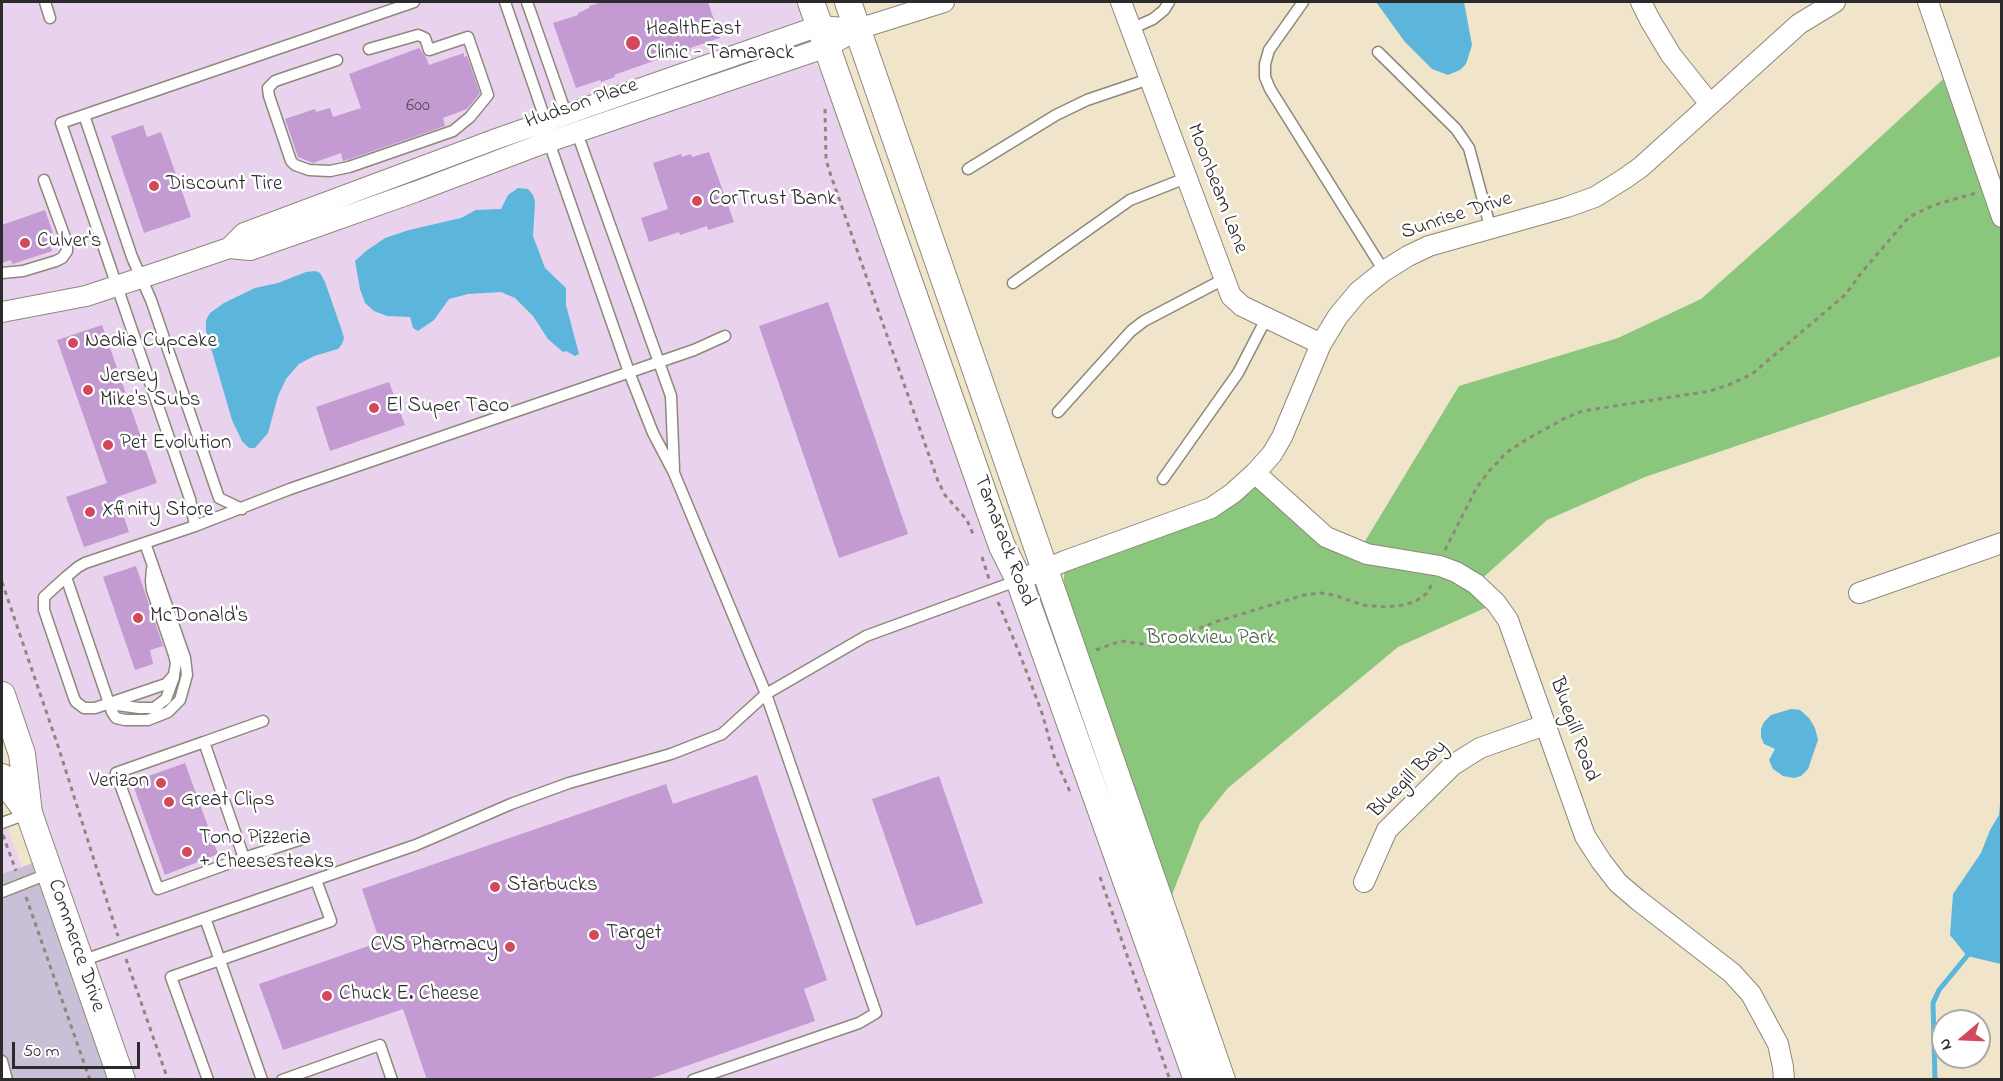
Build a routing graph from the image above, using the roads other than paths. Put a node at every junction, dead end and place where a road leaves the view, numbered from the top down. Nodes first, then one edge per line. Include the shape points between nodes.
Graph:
1 (45, 2) edge
2 (414, 2) edge
3 (505, 2) edge
4 (527, 2) edge
5 (811, 2) edge
6 (848, 2) edge
7 (944, 2) edge
8 (1121, 2) edge
9 (1169, 2) edge
10 (1303, 2) edge
11 (1641, 2) edge
12 (1835, 2) edge
13 (1928, 2) edge
14 (50, 18) dead end
15 (858, 29) junction
16 (1131, 29) junction
17 (823, 36) junction
18 (369, 49) dead end
19 (1378, 52) dead end
20 (337, 60) dead end
21 (1149, 79) junction
22 (1710, 104) junction
23 (567, 113) junction
24 (84, 115) junction
25 (545, 121) junction
26 (577, 132) junction
27 (549, 141) junction
28 (968, 169) dead end
29 (1186, 178) junction
30 (44, 180) dead end
31 (2001, 217) edge
32 (1491, 230) junction
33 (229, 248) junction
34 (1384, 271) junction
35 (2, 273) edge
36 (142, 278) junction
37 (1224, 279) junction
38 (1013, 283) dead end
39 (118, 286) junction
40 (2, 312) edge
41 (1267, 317) junction
42 (725, 336) dead end
43 (1321, 344) junction
44 (659, 362) junction
45 (629, 372) junction
46 (1058, 412) dead end
47 (674, 473) junction
48 (1255, 473) junction
49 (1164, 479) dead end
50 (243, 508) junction
51 (195, 526) junction
52 (145, 543) junction
53 (2001, 543) edge
54 (153, 565) junction
55 (1045, 570) junction
56 (66, 577) junction
57 (1019, 580) junction
58 (1859, 593) dead end
59 (174, 675) junction
60 (766, 694) junction
61 (2, 695) edge
62 (109, 704) junction
63 (263, 721) dead end
64 (1545, 725) junction
65 (204, 742) junction
66 (2, 777) edge
67 (29, 813) junction
68 (2, 823) edge
69 (302, 839) dead end
70 (244, 858) junction
71 (50, 873) junction
72 (316, 880) junction
73 (1364, 882) dead end
74 (2, 892) edge
75 (205, 918) junction
76 (220, 959) junction
77 (81, 962) junction
78 (2, 1061) edge
79 (8, 1080) edge
80 (122, 1080) edge
81 (208, 1080) edge
82 (262, 1080) edge
83 (282, 1080) edge
84 (392, 1080) edge
85 (693, 1080) edge
86 (1197, 1080) edge
87 (1222, 1080) edge
88 (1784, 1080) edge

1 - 14 lane
2 - 24 lane
3 - 25 lane
4 - 23 lane
5 - 17 street, Tamarack Road
6 - 15 street, Tamarack Road
7 - 15 street, Hudson Place
8 - 16 street, Moonbeam Lane
9 - 16 lane via 1153,19
10 - 34 lane via 1269,50 1265,77
11 - 22 street via 1671,55
12 - 22 street, Sunrise Drive via 1799,24
13 - 31 street
15 - 17 street, Hudson Place
15 - 55 street, Tamarack Road
16 - 21 street, Moonbeam Lane
17 - 23 street, Hudson Place
17 - 26 street, Hudson Place
17 - 57 street, Tamarack Road via 1002,546
18 - 20 lane via 418,36 425,38 429,50 468,37 488,95 453,131 344,168 309,170 291,161 268,88 275,81
19 - 32 lane via 1456,129 1468,148
21 - 28 lane via 1056,115
21 - 29 street, Moonbeam Lane
22 - 32 street, Sunrise Drive via 1641,167 1595,196
23 - 25 street, Hudson Place
23 - 26 lane
24 - 36 lane
24 - 39 lane via 61,123
25 - 27 lane
25 - 33 street, Hudson Place via 244,233
26 - 27 street, Hudson Place
26 - 44 lane
27 - 33 street, Hudson Place via 250,250
27 - 45 lane
29 - 37 street, Moonbeam Lane
29 - 38 lane via 1130,200
30 - 35 lane via 67,251 56,261
32 - 34 street, Sunrise Drive via 1429,246
33 - 36 street, Hudson Place
34 - 43 street, Sunrise Drive via 1359,291
36 - 39 street, Hudson Place
36 - 50 lane via 219,498
37 - 41 street, Moonbeam Lane via 1231,296 1242,306
37 - 46 lane via 1131,331
39 - 40 street, Hudson Place
39 - 51 lane via 190,499
41 - 43 street, Moonbeam Lane
41 - 49 lane via 1238,372
42 - 44 lane
43 - 48 street, Sunrise Drive via 1282,437
44 - 45 lane
44 - 47 lane via 673,406
45 - 47 lane
45 - 50 lane
47 - 60 lane
48 - 55 street, Sunrise Drive via 1211,508
48 - 64 street, Bluegill Road via 1326,537 1367,554 1440,566 1476,584 1508,620
50 - 51 lane
51 - 52 lane
52 - 54 lane
52 - 56 lane via 85,563
53 - 58 street
54 - 59 lane via 152,591 174,655
54 - 62 lane via 185,658 187,675 180,700 157,718 140,721 120,719
55 - 57 street, Sunrise Drive
55 - 87 street, Tamarack Road
56 - 62 lane
56 - 62 lane via 43,600 55,643 76,702 89,708
57 - 60 lane via 866,636
57 - 86 street, Tamarack Road
59 - 62 lane via 166,684
59 - 62 lane via 166,699 154,708
60 - 72 lane via 722,734 671,754 569,783 416,845
60 - 85 lane via 876,1013 860,1023
61 - 67 street, Commerce Drive via 22,754
63 - 65 lane
64 - 73 street, Bluegill Bay via 1480,748 1453,765 1387,830
64 - 88 street, Bluegill Road via 1585,836 1601,861 1618,883 1732,973 1751,994 1778,1044
65 - 70 lane
65 - 70 lane via 116,773 158,889
66 - 67 street, Commerce Drive
67 - 68 lane
67 - 71 street, Commerce Drive
69 - 70 lane
71 - 74 lane
71 - 77 street, Commerce Drive
72 - 75 lane
72 - 76 lane via 331,921
75 - 76 lane
75 - 77 lane
76 - 81 lane via 171,976
76 - 82 lane
77 - 80 street, Commerce Drive
78 - 79 lane
83 - 84 lane via 380,1045

